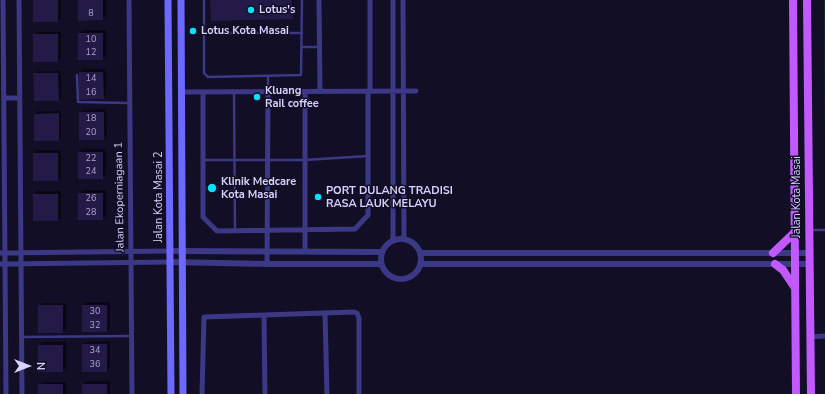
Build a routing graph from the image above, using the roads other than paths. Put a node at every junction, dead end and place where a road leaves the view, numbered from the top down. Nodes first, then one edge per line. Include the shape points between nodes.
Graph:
1 (3, 0) edge
2 (18, 0) edge
3 (129, 0) edge
4 (168, 0) edge
5 (181, 0) edge
6 (204, 0) edge
7 (302, 0) edge
8 (319, 0) edge
9 (370, 0) edge
10 (392, 0) edge
11 (404, 0) edge
12 (793, 0) edge
13 (807, 0) edge
14 (204, 33) junction
15 (302, 33) junction
16 (302, 47) junction
17 (320, 47) junction
18 (78, 75) dead end
19 (268, 77) junction
20 (320, 91) junction
21 (369, 91) junction
22 (393, 91) junction
23 (404, 91) junction
24 (416, 91) dead end
25 (181, 92) junction
26 (203, 92) junction
27 (234, 92) junction
28 (268, 92) junction
29 (305, 92) junction
30 (4, 98) junction
31 (19, 98) junction
32 (130, 103) junction
33 (368, 156) junction
34 (203, 160) junction
35 (234, 160) junction
36 (268, 160) junction
37 (305, 160) junction
38 (267, 230) junction
39 (305, 230) junction
40 (809, 230) junction
41 (825, 230) edge
42 (235, 231) junction
43 (795, 232) junction
44 (404, 238) junction
45 (394, 240) junction
46 (170, 251) junction
47 (182, 251) junction
48 (267, 251) junction
49 (305, 251) junction
50 (131, 252) junction
51 (381, 252) junction
52 (3, 253) edge
53 (21, 253) junction
54 (420, 253) junction
55 (773, 253) junction
56 (795, 253) junction
57 (809, 253) junction
58 (170, 262) junction
59 (182, 262) junction
60 (131, 263) junction
61 (3, 264) edge
62 (21, 264) junction
63 (267, 264) junction
64 (381, 264) junction
65 (420, 264) junction
66 (775, 264) junction
67 (795, 264) junction
68 (809, 264) junction
69 (795, 289) junction
70 (326, 313) junction
71 (264, 315) junction
72 (131, 336) junction
73 (810, 336) junction
74 (825, 336) edge
75 (22, 337) junction
76 (6, 394) edge
77 (22, 394) edge
78 (132, 394) edge
79 (171, 394) edge
80 (183, 394) edge
81 (202, 394) edge
82 (265, 394) edge
83 (327, 394) edge
84 (359, 394) edge
85 (796, 394) edge
86 (811, 394) edge

1 - 30 street
2 - 31 street
3 - 32 street, Jalan Ekoperniagaan 1
4 - 46 main road, Jalan Kota Masai 2
5 - 25 main road, Jalan Kota Masai 2
6 - 14 lane
7 - 15 lane
8 - 17 street
9 - 21 street
10 - 22 street
11 - 23 street
12 - 43 main road, Jalan Kota Masai
13 - 40 main road, Jalan Kota Masai
14 - 15 lane
14 - 19 lane via 206,77
15 - 16 lane
16 - 17 lane
16 - 19 lane via 301,75
17 - 20 street
18 - 32 lane via 78,102
19 - 28 lane
20 - 21 street
20 - 29 street
21 - 22 street
21 - 33 street
22 - 23 street
22 - 45 street
23 - 24 street
23 - 44 street
25 - 26 street
25 - 47 main road, Jalan Kota Masai 2
26 - 27 street
26 - 34 street
27 - 28 street
27 - 35 lane
28 - 29 street
28 - 36 street
29 - 37 street
30 - 31 street
30 - 52 street
31 - 53 street
32 - 50 street, Jalan Ekoperniagaan 1
33 - 37 lane
33 - 39 street via 367,216 352,230
34 - 35 lane
34 - 42 street via 203,217 216,231
35 - 36 lane
35 - 42 lane
36 - 37 lane
36 - 38 street
37 - 39 street
38 - 39 street
38 - 42 street
38 - 48 street
39 - 49 street
40 - 41 lane
40 - 57 main road, Jalan Kota Masai
43 - 55 main road
43 - 56 main road, Jalan Kota Masai
44 - 45 street
44 - 54 street via 411,241
45 - 51 street
46 - 47 street
46 - 50 street
46 - 58 main road, Jalan Kota Masai 2
47 - 48 street
47 - 59 main road, Jalan Kota Masai 2
48 - 49 street
48 - 63 street
49 - 51 street
50 - 53 street
50 - 60 street, Jalan Ekoperniagaan 1
51 - 64 street
52 - 53 street
52 - 61 street
53 - 62 street
54 - 55 street
54 - 65 street
55 - 56 street
56 - 57 street
56 - 67 main road, Jalan Kota Masai
57 - 68 main road, Jalan Kota Masai
58 - 59 street
58 - 60 street
58 - 79 main road, Jalan Kota Masai 2
59 - 63 street
59 - 80 main road, Jalan Kota Masai 2
60 - 62 street
60 - 72 street, Jalan Ekoperniagaan 1
61 - 62 street
61 - 76 street
62 - 75 street
63 - 64 street
64 - 65 street via 388,275 401,279 413,275
65 - 66 street
66 - 67 street
66 - 69 main road via 783,270
67 - 68 street
67 - 69 main road, Jalan Kota Masai
68 - 73 main road, Jalan Kota Masai
69 - 85 main road, Jalan Kota Masai
70 - 71 street
70 - 83 street
70 - 84 street via 354,312 359,315
71 - 81 street via 204,317
71 - 82 street
72 - 75 lane
72 - 78 street, Jalan Ekoperniagaan 1
73 - 74 street
73 - 86 main road, Jalan Kota Masai
75 - 77 street

